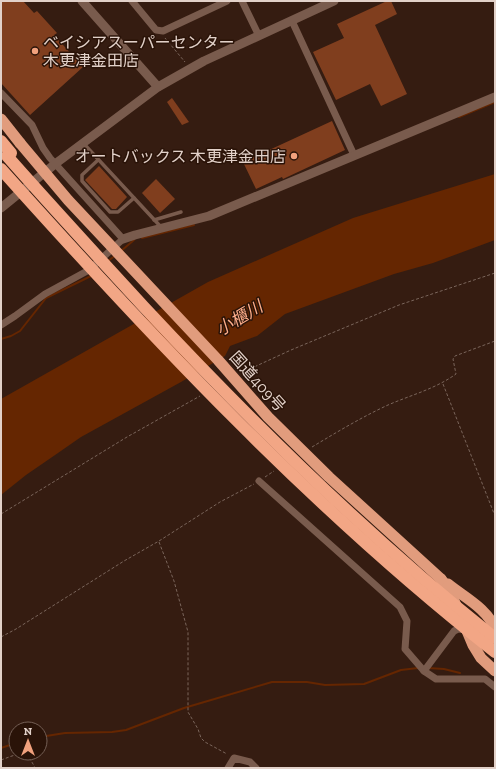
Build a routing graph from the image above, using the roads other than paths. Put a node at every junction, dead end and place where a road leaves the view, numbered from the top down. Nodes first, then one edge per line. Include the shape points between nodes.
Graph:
1 (132, 1) edge
2 (227, 1) edge
3 (242, 1) edge
4 (334, 1) edge
5 (87, 3) edge
6 (292, 21) junction
7 (259, 36) junction
8 (158, 87) junction
9 (1, 93) edge
10 (495, 97) edge
11 (1, 119) edge
12 (1, 141) edge
13 (83, 143) junction
14 (6, 153) edge
15 (354, 155) junction
16 (98, 160) junction
17 (55, 164) junction
18 (1, 169) edge
19 (1, 178) edge
20 (134, 198) junction
21 (1, 208) edge
22 (45, 209) junction
23 (181, 212) dead end
24 (154, 220) junction
25 (162, 228) junction
26 (123, 239) junction
27 (1, 325) edge
28 (258, 481) road end
29 (441, 579) junction
30 (491, 617) edge
31 (495, 629) edge
32 (466, 630) junction
33 (495, 638) edge
34 (495, 652) edge
35 (424, 671) junction
36 (495, 671) edge
37 (495, 687) edge
38 (228, 768) edge
39 (256, 768) edge

1 - 2 street via 156,30 160,31
3 - 7 street
4 - 6 street
5 - 8 street
6 - 7 street
6 - 15 street
7 - 8 street via 204,61
8 - 13 street
9 - 17 street via 32,125 43,148
10 - 15 street
11 - 29 highway, 国道409号, bridge via 68,200 268,417 329,477
12 - 14 highway
13 - 16 lane
13 - 17 street
14 - 22 highway, bridge
15 - 25 street via 208,216
16 - 20 lane
16 - 20 lane via 82,175 82,181 110,212 118,212
17 - 21 street
17 - 26 street
18 - 22 highway, bridge
19 - 22 highway, bridge via 12,189
20 - 24 lane
22 - 33 highway, bridge via 311,478 387,547
22 - 34 highway, bridge via 195,380 305,489 379,556
23 - 24 lane
24 - 25 lane
25 - 26 street
26 - 27 street via 89,270 45,294
28 - 35 street via 400,607 407,621 405,649
29 - 30 highway, 国道409号
29 - 32 highway, 国道409号 via 451,593
30 - 31 highway, 国道409号
32 - 35 street via 454,631
32 - 36 highway, 国道409号 via 481,658
35 - 37 street via 436,679 485,679
38 - 39 street via 234,758 250,762

